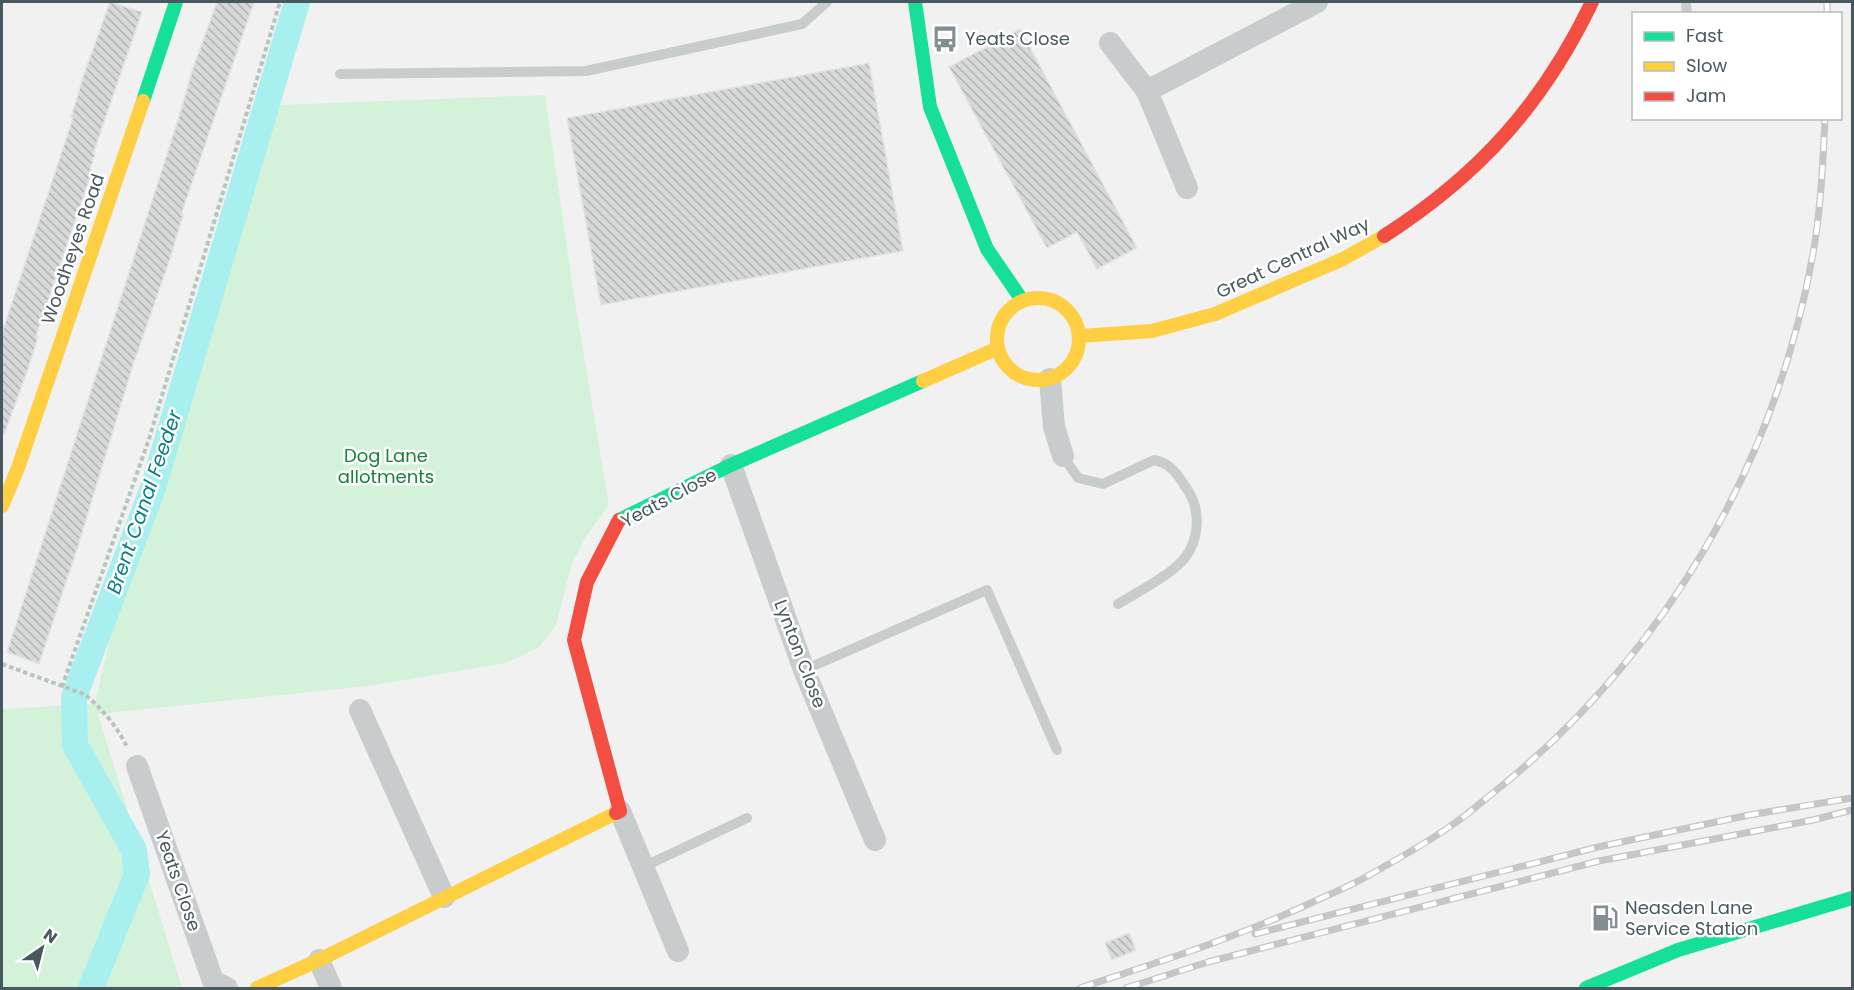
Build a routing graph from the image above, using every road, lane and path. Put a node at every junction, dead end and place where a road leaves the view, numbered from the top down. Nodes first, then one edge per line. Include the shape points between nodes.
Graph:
1 (176, 2) edge
2 (280, 2) edge
3 (827, 2) edge
4 (915, 2) edge
5 (1317, 2) edge
6 (1592, 2) edge
7 (1110, 43) dead end
8 (340, 74) dead end
9 (1147, 91) junction
10 (1187, 188) dead end
11 (1022, 300) junction
12 (1080, 336) junction
13 (996, 349) junction
14 (1050, 379) junction
15 (1063, 456) joint
16 (731, 465) junction
17 (2, 506) edge
18 (1118, 604) dead end
19 (2, 664) edge
20 (804, 670) junction
21 (62, 687) junction
22 (360, 710) dead end
23 (1057, 750) dead end
24 (137, 766) joint
25 (620, 812) junction
26 (747, 818) dead end
27 (876, 840) dead end
28 (643, 867) junction
29 (444, 897) junction
30 (1852, 898) edge
31 (678, 951) dead end
32 (319, 960) junction
33 (227, 988) edge
34 (257, 988) edge
35 (331, 988) edge
36 (1586, 988) edge

1 - 17 street, Woodheyes Road
2 - 21 path via 149,439
3 - 8 lane via 802,24 586,71
4 - 11 street via 930,107 987,249
5 - 9 street
6 - 12 street, Great Central Way via 1563,60 1531,105 1486,156 1435,201 1367,247 1239,307 1160,330
7 - 9 street
9 - 10 street
11 - 12 street via 1054,300 1067,308
11 - 13 street via 1008,310 996,329
12 - 14 street via 1075,358 1066,370
13 - 14 street via 1022,377
13 - 16 street, Yeats Close
14 - 15 street via 1054,427
15 - 18 lane via 1078,478 1103,483 1154,460 1163,461 1190,493 1197,514 1191,547 1178,565
16 - 20 street, Lynton Close
16 - 25 street, Yeats Close via 618,521 587,582 573,640
19 - 21 path
20 - 23 lane via 987,590
20 - 27 street, Lynton Close
21 - 24 path via 91,699 121,734
22 - 29 street
24 - 33 street, Yeats Close via 213,981
25 - 28 street, Yeats Close
25 - 29 street
26 - 28 lane
28 - 31 street, Yeats Close
29 - 32 street
30 - 36 street via 1678,951
32 - 34 street
32 - 35 street

